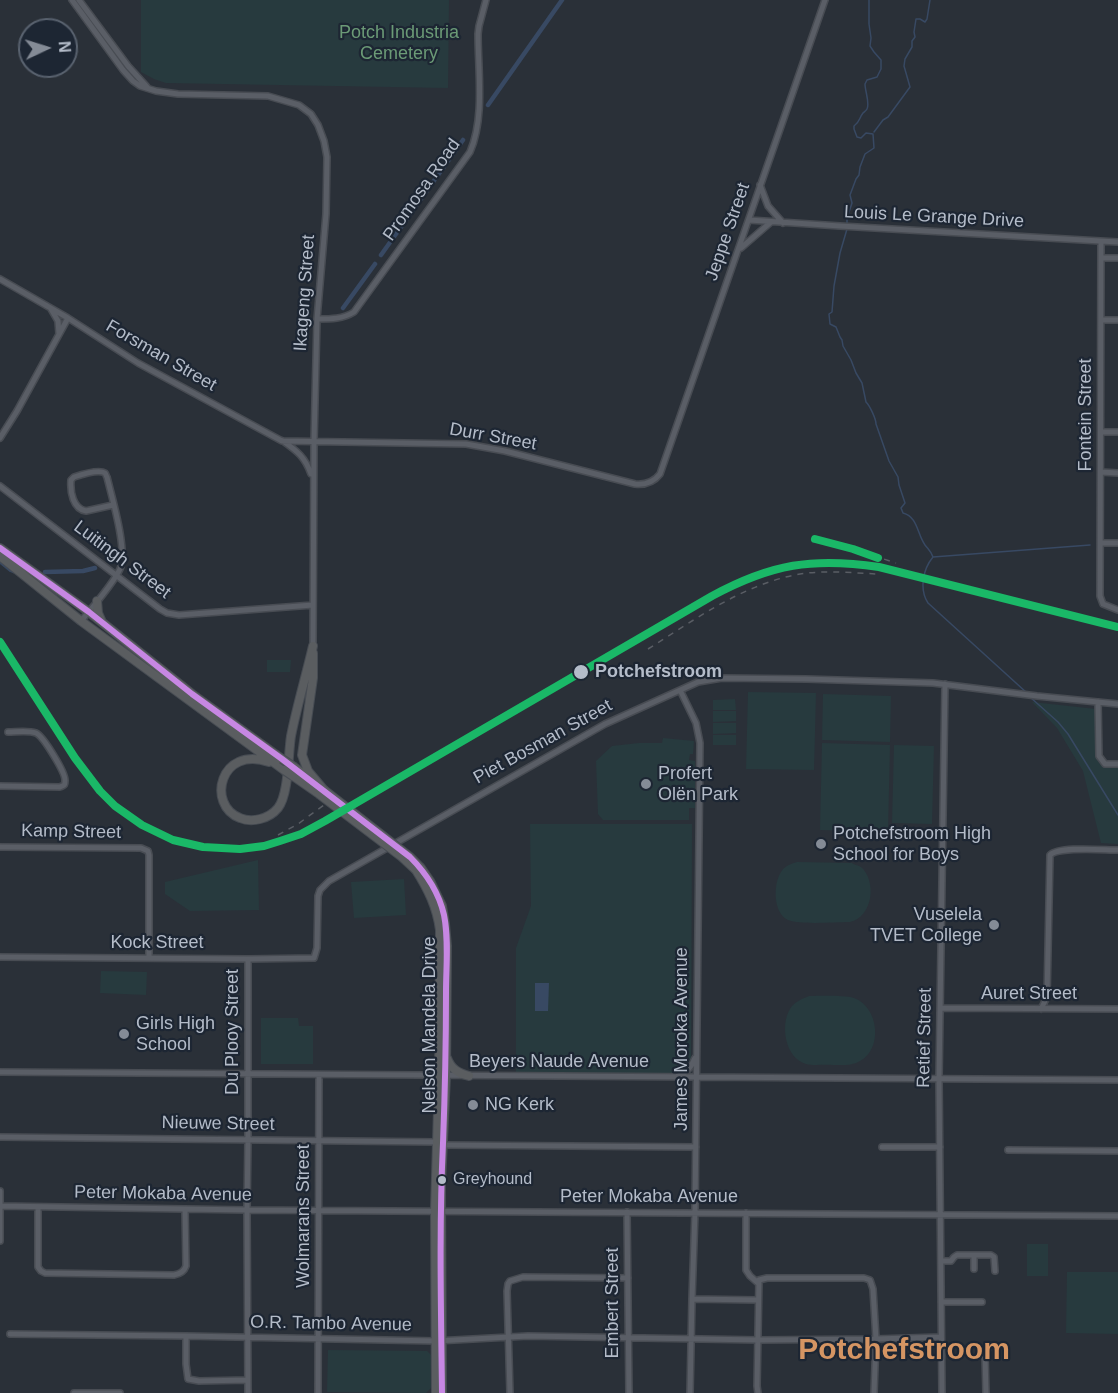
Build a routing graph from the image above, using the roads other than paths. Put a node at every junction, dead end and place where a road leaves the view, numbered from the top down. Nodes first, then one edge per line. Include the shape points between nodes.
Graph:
1 (72, 0) edge
2 (79, 0) edge
3 (486, 0) edge
4 (825, 0) edge
5 (148, 88) junction
6 (760, 185) junction
7 (749, 220) junction
8 (771, 222) junction
9 (783, 223) junction
10 (1101, 242) junction
11 (1118, 242) edge
12 (739, 249) junction
13 (1101, 258) junction
14 (1118, 258) edge
15 (0, 279) edge
16 (49, 307) junction
17 (68, 318) junction
18 (317, 319) junction
19 (1102, 320) junction
20 (1118, 320) edge
21 (58, 336) junction
22 (1101, 432) junction
23 (1118, 432) edge
24 (0, 438) edge
25 (282, 441) junction
26 (314, 442) junction
27 (1101, 472) junction
28 (1118, 473) edge
29 (660, 474) joint
30 (313, 478) junction
31 (0, 486) edge
32 (113, 505) junction
33 (1101, 543) junction
34 (1118, 543) edge
35 (0, 548) edge
36 (0, 556) edge
37 (116, 576) junction
38 (97, 601) junction
39 (313, 605) junction
40 (1118, 610) edge
41 (89, 612) junction
42 (81, 621) junction
43 (103, 623) junction
44 (313, 646) junction
45 (945, 684) junction
46 (680, 690) junction
47 (1098, 702) junction
48 (1118, 704) edge
49 (8, 732) dead end
50 (1118, 764) edge
51 (283, 765) junction
52 (0, 786) edge
53 (322, 792) junction
54 (0, 847) edge
55 (1118, 850) edge
56 (418, 869) junction
57 (0, 957) edge
58 (149, 958) junction
59 (314, 958) joint
60 (249, 959) junction
61 (1047, 997) junction
62 (940, 1008) junction
63 (1041, 1009) junction
64 (1053, 1009) junction
65 (1118, 1009) edge
66 (697, 1055) junction
67 (446, 1056) junction
68 (939, 1066) junction
69 (0, 1072) edge
70 (248, 1074) junction
71 (318, 1075) junction
72 (442, 1076) junction
73 (469, 1076) junction
74 (696, 1077) junction
75 (673, 1078) junction
76 (926, 1079) junction
77 (939, 1079) junction
78 (1118, 1080) edge
79 (0, 1137) edge
80 (248, 1139) junction
81 (319, 1140) junction
82 (439, 1144) junction
83 (696, 1147) junction
84 (882, 1147) dead end
85 (940, 1147) junction
86 (1008, 1150) dead end
87 (1118, 1151) edge
88 (0, 1191) edge
89 (0, 1206) edge
90 (38, 1208) junction
91 (185, 1209) junction
92 (247, 1210) junction
93 (318, 1210) junction
94 (438, 1211) junction
95 (627, 1212) junction
96 (695, 1212) junction
97 (746, 1213) junction
98 (940, 1214) junction
99 (1118, 1216) edge
100 (0, 1241) edge
101 (974, 1255) junction
102 (941, 1261) junction
103 (974, 1269) dead end
104 (995, 1271) dead end
105 (628, 1278) junction
106 (758, 1283) junction
107 (692, 1299) junction
108 (757, 1300) junction
109 (941, 1302) junction
110 (982, 1302) dead end
111 (10, 1334) dead end
112 (186, 1336) junction
113 (509, 1336) junction
114 (248, 1337) junction
115 (628, 1337) junction
116 (941, 1337) junction
117 (691, 1338) junction
118 (319, 1339) junction
119 (876, 1339) junction
120 (759, 1340) junction
121 (439, 1341) junction
122 (988, 1349) dead end
123 (248, 1380) junction
124 (74, 1393) edge
125 (120, 1393) edge
126 (248, 1393) edge
127 (318, 1393) edge
128 (436, 1393) edge
129 (442, 1393) edge
130 (510, 1393) edge
131 (628, 1393) edge
132 (690, 1393) edge
133 (758, 1393) edge
134 (874, 1393) edge
135 (942, 1393) edge
136 (986, 1393) edge

1 - 5 street, Ikageng Street via 123,70 137,84
2 - 5 street
3 - 18 street, Promosa Road via 478,34 479,118 470,152 354,312 336,319
4 - 6 street, Jeppe Street
5 - 18 street, Ikageng Street via 178,94 268,96 298,105 311,114 327,157
6 - 7 street, Jeppe Street
6 - 9 street via 768,206
7 - 8 street, Louis Le Grange Drive
7 - 12 street, Jeppe Street
8 - 9 street, Louis Le Grange Drive
8 - 12 street
9 - 10 street, Louis Le Grange Drive
10 - 11 street, Louis Le Grange Drive
10 - 13 street, Fontein Street
12 - 29 street, Jeppe Street
13 - 14 street
13 - 19 street, Fontein Street
15 - 16 street, Forsman Street
16 - 17 street, Forsman Street
16 - 21 street via 58,321
17 - 21 street
17 - 25 street, Forsman Street via 138,363
18 - 26 street, Ikageng Street
19 - 20 street
19 - 22 street, Fontein Street
21 - 24 street
22 - 23 street
22 - 27 street, Fontein Street
25 - 26 street, Forsman Street
25 - 30 street via 303,458
26 - 29 street, Durr Street via 466,444 642,484
26 - 30 street, Ikageng Street
27 - 28 street
27 - 33 street, Fontein Street
30 - 39 street, Ikageng Street
31 - 37 street, Luitingh Street
32 - 32 street via 102,471 71,480 78,509 86,512
32 - 37 street via 123,556
33 - 34 street
33 - 40 street, Fontein Street via 1102,604
35 - 41 highway, Nelson Mandela Drive
36 - 42 highway, Nelson Mandela Drive
37 - 38 street
37 - 39 street, Luitingh Street via 173,615
38 - 41 street
38 - 43 highway
39 - 44 street, Ikageng Street
41 - 42 street
41 - 43 highway, Nelson Mandela Drive
42 - 51 highway, Nelson Mandela Drive
43 - 51 highway, Nelson Mandela Drive
44 - 51 highway via 291,736 285,791 278,808 253,821 239,818 228,809 221,789 232,766 254,758
44 - 53 highway via 313,678 302,755
45 - 46 street, Piet Bosman Street via 722,678
45 - 47 street, Piet Bosman Street
45 - 62 street, Retief Street
46 - 59 street, Piet Bosman Street via 602,726 329,881 318,896
46 - 66 street, James Moroka Avenue via 696,723 700,743
47 - 48 street, Piet Bosman Street
47 - 50 street via 1099,756 1105,764
49 - 52 street via 39,735 66,779 60,787
51 - 53 highway, Nelson Mandela Drive, bridge
53 - 56 highway, Nelson Mandela Drive, bridge
54 - 58 street, Kamp Street via 145,849 149,855
55 - 61 street via 1051,854
56 - 67 highway, Nelson Mandela Drive via 436,892 445,924
56 - 72 highway, Nelson Mandela Drive via 439,919
57 - 58 street, Kock Street
58 - 60 street, Kock Street
59 - 60 street, Kock Street
60 - 70 street, Du Plooy Street
61 - 63 street
61 - 64 street
62 - 63 street, Auret Street
62 - 68 street, Retief Street
63 - 64 street, Auret Street
64 - 65 street, Auret Street
66 - 74 street, James Moroka Avenue
66 - 75 street via 687,1071
67 - 72 highway, Nelson Mandela Drive
67 - 73 highway via 454,1069
68 - 76 street
68 - 77 street, Retief Street
69 - 70 street, Beyers Naude Avenue
70 - 71 street, Beyers Naude Avenue
70 - 80 street, Du Plooy Street
71 - 72 street, Beyers Naude Avenue
71 - 81 street, Wolmarans Street
72 - 73 street, Beyers Naude Avenue
72 - 82 highway, Nelson Mandela Drive
73 - 75 street, Beyers Naude Avenue
74 - 75 street, Beyers Naude Avenue
74 - 76 street, Beyers Naude Avenue
74 - 83 street, James Moroka Avenue
76 - 77 street, Beyers Naude Avenue
77 - 78 street, Beyers Naude Avenue
77 - 85 street, Retief Street
79 - 80 street, Nieuwe Street
80 - 81 street, Nieuwe Street
80 - 92 street, Du Plooy Street
81 - 82 street, Nieuwe Street
81 - 93 street, Wolmarans Street
82 - 83 street, Nieuwe Street
82 - 94 highway, Nelson Mandela Drive
83 - 96 street, James Moroka Avenue
84 - 85 street
85 - 98 street, Retief Street
86 - 87 street
88 - 89 street
89 - 90 street, Peter Mokaba Avenue
89 - 100 street
90 - 91 street, Peter Mokaba Avenue
90 - 91 street via 41,1271 162,1275 185,1270
91 - 92 street, Peter Mokaba Avenue
92 - 93 street, Peter Mokaba Avenue
92 - 114 street, Du Plooy Street
93 - 94 street, Peter Mokaba Avenue
93 - 118 street, Wolmarans Street
94 - 95 street, Peter Mokaba Avenue
94 - 121 highway, Nelson Mandela Drive
95 - 96 street, Peter Mokaba Avenue
95 - 105 street, Embert Street
96 - 97 street, Peter Mokaba Avenue
96 - 107 street, James Moroka Avenue
97 - 98 street, Peter Mokaba Avenue
97 - 106 street via 746,1270
98 - 99 street, Peter Mokaba Avenue
98 - 102 street, Retief Street
101 - 102 street
101 - 103 street
101 - 104 street via 993,1256
102 - 109 street, Retief Street
105 - 113 street via 513,1279 507,1287
105 - 115 street, Embert Street
106 - 108 street
106 - 119 street via 767,1278 870,1280
107 - 108 street
107 - 117 street, James Moroka Avenue
108 - 120 street
109 - 110 street
109 - 116 street, Retief Street
111 - 112 street, O.R. Tambo Avenue
112 - 114 street, O.R. Tambo Avenue
112 - 123 street via 188,1379
113 - 115 street, O.R. Tambo Avenue
113 - 121 street, O.R. Tambo Avenue
113 - 130 street
114 - 118 street, O.R. Tambo Avenue
114 - 123 street, Du Plooy Street
115 - 117 street, O.R. Tambo Avenue
115 - 131 street, Embert Street
116 - 119 street, O.R. Tambo Avenue
116 - 135 street, Retief Street
117 - 120 street, O.R. Tambo Avenue
117 - 132 street, James Moroka Avenue
118 - 121 street, O.R. Tambo Avenue
118 - 127 street, Wolmarans Street
119 - 120 street, O.R. Tambo Avenue
119 - 134 street
120 - 133 street
121 - 128 highway, Nelson Mandela Drive
121 - 129 highway, Nelson Mandela Drive
122 - 136 street
123 - 126 street, Du Plooy Street
124 - 125 street

